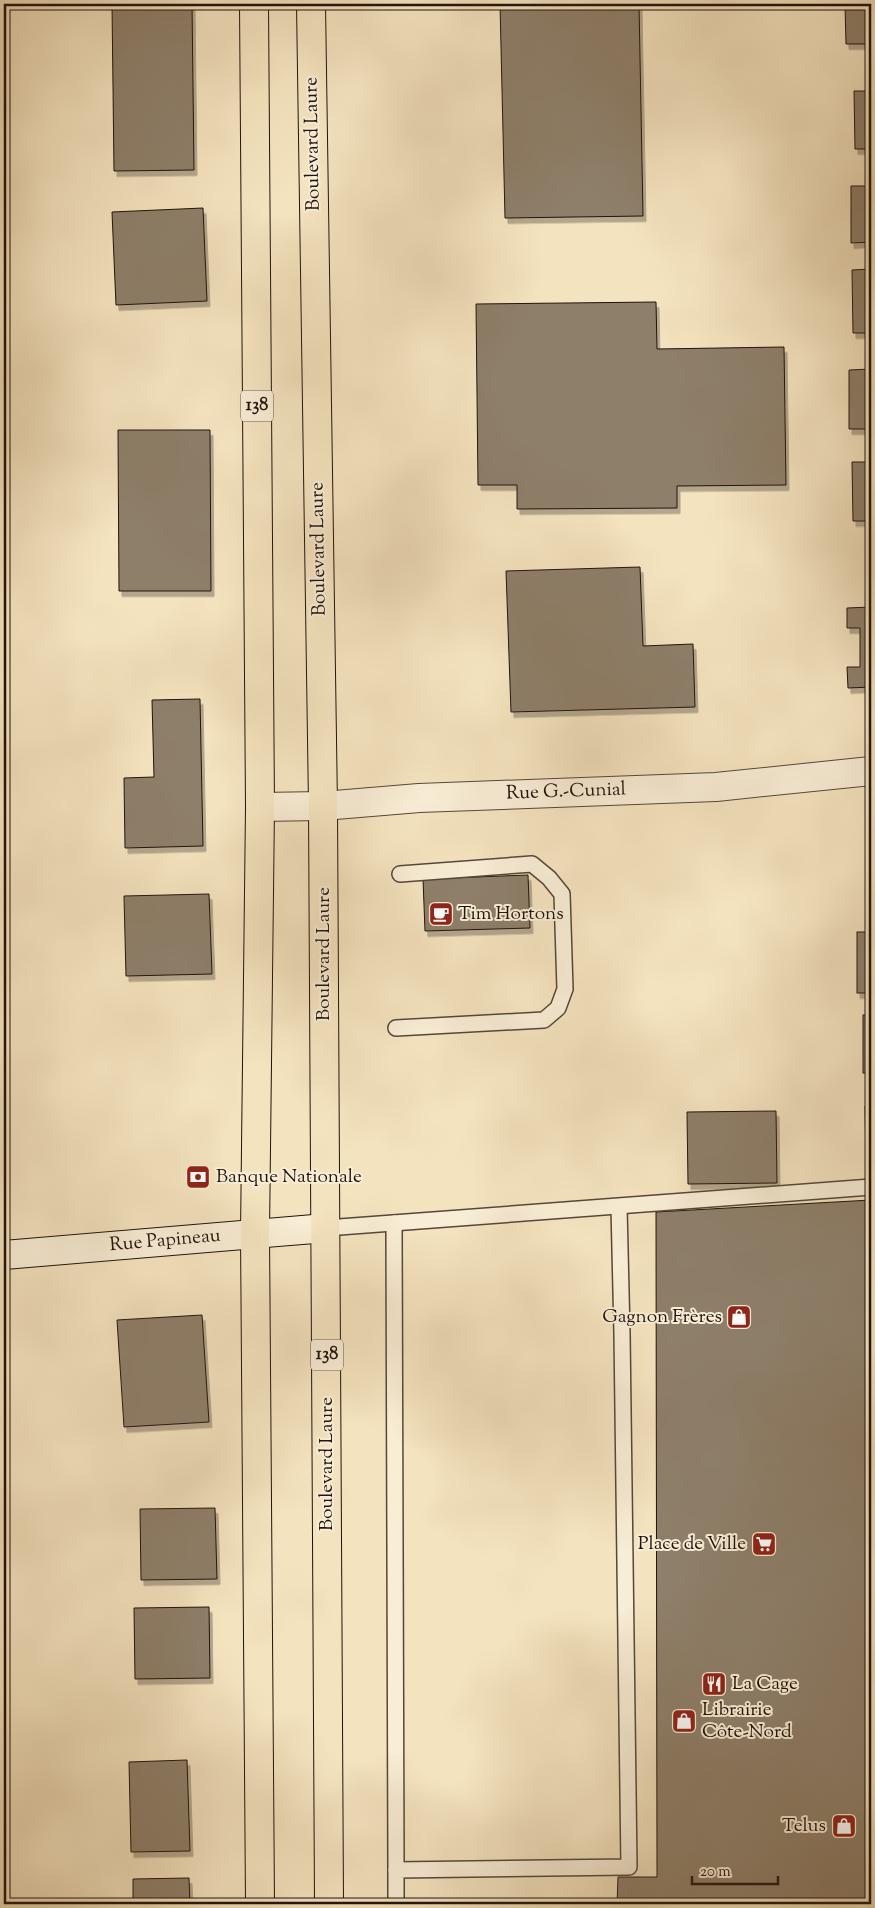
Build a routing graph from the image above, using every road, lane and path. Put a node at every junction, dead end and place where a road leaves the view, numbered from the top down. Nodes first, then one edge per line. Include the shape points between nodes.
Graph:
1 (254, 4) edge
2 (311, 4) edge
3 (871, 771) edge
4 (323, 806) junction
5 (260, 807) junction
6 (400, 874) dead end
7 (396, 1028) dead end
8 (871, 1187) edge
9 (619, 1207) junction
10 (394, 1223) junction
11 (326, 1228) junction
12 (255, 1233) junction
13 (4, 1254) edge
14 (396, 1870) junction
15 (260, 1904) edge
16 (330, 1904) edge
17 (396, 1904) edge

1 - 5 highway, 138
2 - 4 highway, Boulevard Laure / 138
3 - 4 street, Rue G.-Cunial via 716,787 419,798
4 - 5 street, Rue G.-Cunial
4 - 11 highway, Boulevard Laure / 138
5 - 12 highway, 138
6 - 7 lane via 532,864 562,894 565,989 558,1008 544,1020
8 - 9 lane
9 - 10 lane
9 - 14 lane via 629,1867
10 - 11 lane
10 - 14 lane
11 - 12 street, Rue Papineau
11 - 16 highway, Boulevard Laure / 138
12 - 13 street, Rue Papineau
12 - 15 highway, 138
14 - 17 lane

